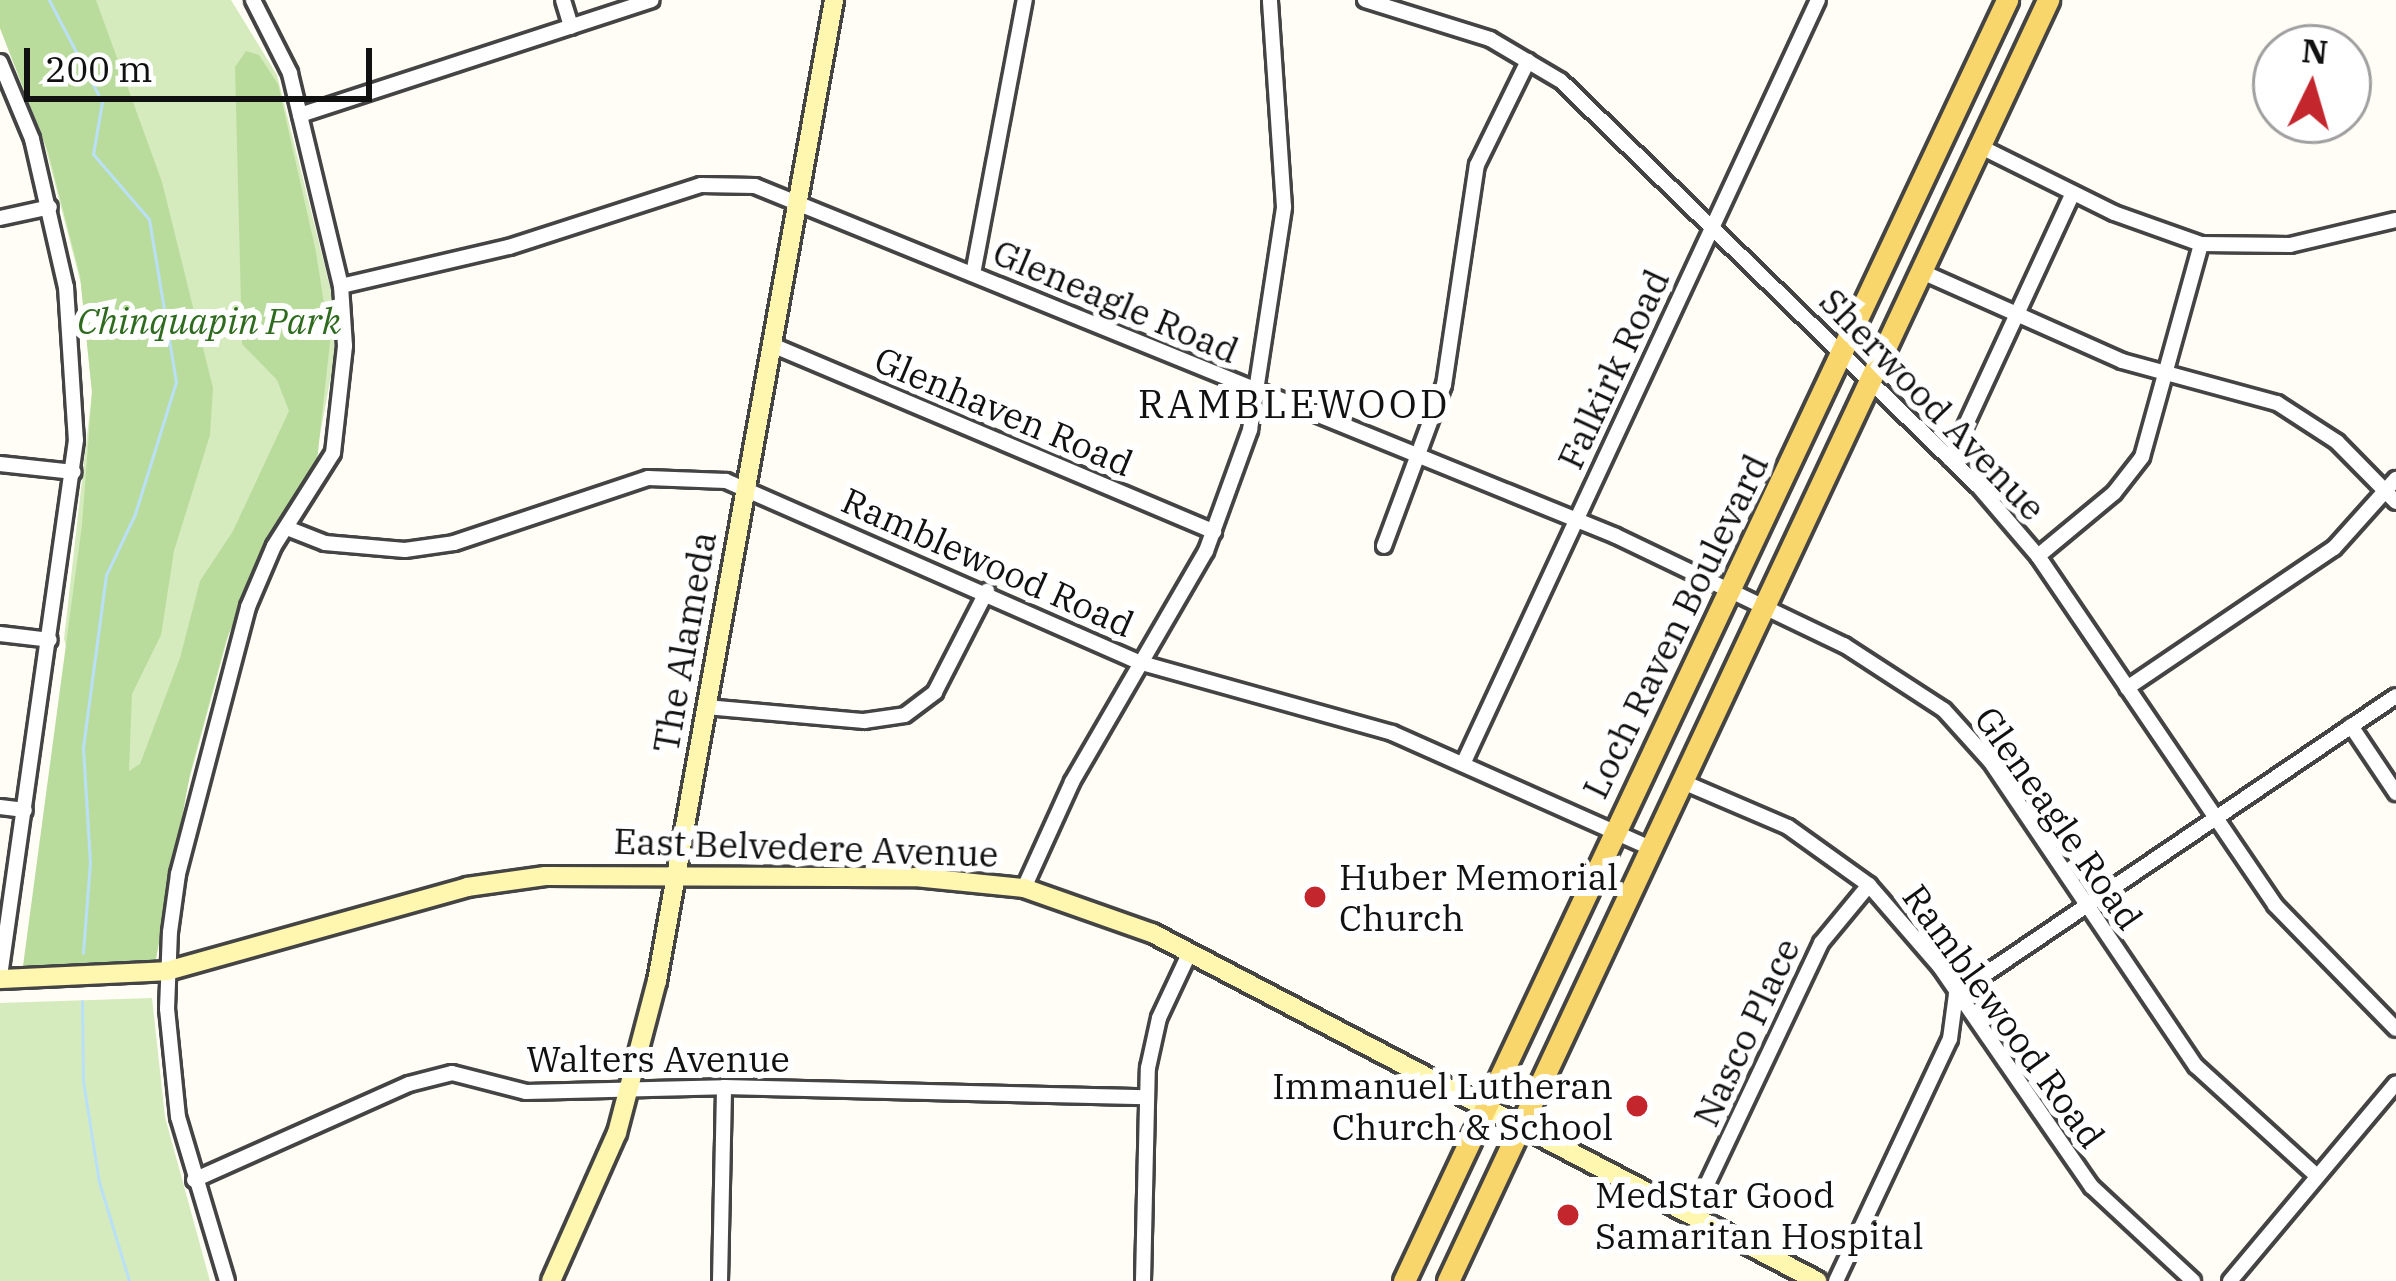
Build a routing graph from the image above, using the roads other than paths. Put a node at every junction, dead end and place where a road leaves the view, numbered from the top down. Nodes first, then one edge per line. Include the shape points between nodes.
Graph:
1 (253, 0) edge
2 (562, 0) edge
3 (652, 0) edge
4 (831, 0) edge
5 (1025, 0) edge
6 (1270, 0) edge
7 (1365, 0) edge
8 (1818, 0) edge
9 (2007, 0) edge
10 (2048, 0) edge
11 (571, 27) junction
12 (1528, 61) junction
13 (0, 62) edge
14 (300, 115) junction
15 (1977, 145) junction
16 (2073, 194) junction
17 (798, 199) junction
18 (50, 207) junction
19 (0, 218) edge
20 (2396, 220) edge
21 (1713, 226) junction
22 (2201, 244) junction
23 (1920, 271) junction
24 (973, 274) junction
25 (340, 286) junction
26 (2017, 314) junction
27 (772, 345) junction
28 (1842, 352) junction
29 (2163, 372) junction
30 (1870, 380) junction
31 (1258, 393) junction
32 (1950, 459) junction
33 (1418, 460) junction
34 (0, 464) edge
35 (74, 472) junction
36 (745, 488) junction
37 (2393, 491) edge
38 (1576, 519) junction
39 (287, 528) junction
40 (1214, 532) junction
41 (1384, 546) dead end
42 (2038, 556) junction
43 (987, 591) junction
44 (1729, 591) junction
45 (1763, 610) junction
46 (0, 634) edge
47 (50, 640) junction
48 (1138, 662) junction
49 (2127, 688) junction
50 (2396, 696) edge
51 (706, 707) junction
52 (2351, 726) junction
53 (1462, 764) junction
54 (1683, 782) junction
55 (2396, 793) edge
56 (0, 807) edge
57 (25, 810) junction
58 (2216, 819) junction
59 (1612, 834) junction
60 (1653, 849) junction
61 (676, 872) junction
62 (1869, 885) junction
63 (1024, 888) junction
64 (2086, 907) junction
65 (1189, 953) junction
66 (167, 970) junction
67 (0, 978) edge
68 (1956, 994) junction
69 (2396, 1030) edge
70 (2396, 1084) edge
71 (632, 1087) junction
72 (724, 1087) junction
73 (1146, 1097) junction
74 (1488, 1108) junction
75 (1520, 1126) junction
76 (2317, 1177) junction
77 (194, 1180) junction
78 (1692, 1216) junction
79 (226, 1281) edge
80 (551, 1281) edge
81 (721, 1281) edge
82 (1143, 1281) edge
83 (1404, 1281) edge
84 (1448, 1281) edge
85 (1817, 1281) edge
86 (1836, 1281) edge
87 (2193, 1281) edge
88 (2230, 1281) edge

1 - 14 street via 282,50
2 - 11 street
3 - 11 street
4 - 17 main road, The Alameda
5 - 24 street
6 - 31 street via 1285,178
7 - 12 street, Sherwood Avenue via 1490,40
8 - 21 street, Falkirk Road
9 - 28 main road, Loch Raven Boulevard
10 - 15 main road, Loch Raven Boulevard
11 - 14 street
12 - 21 street, Sherwood Avenue via 1576,94
12 - 33 street via 1477,165 1449,366
13 - 18 street
14 - 25 street
15 - 16 street
15 - 23 main road, Loch Raven Boulevard
16 - 22 street
16 - 26 street
17 - 24 street, Gleneagle Road
17 - 25 street, Gleneagle Road via 735,183 701,185 509,247
17 - 27 main road, The Alameda
18 - 19 street
18 - 35 street via 75,362
20 - 22 street via 2290,245
21 - 28 street, Sherwood Avenue
21 - 38 street, Falkirk Road
22 - 29 street
23 - 26 street
23 - 30 main road, Loch Raven Boulevard
24 - 31 street, Gleneagle Road
25 - 39 street via 338,434 329,466
26 - 29 street
26 - 32 street
27 - 36 main road, The Alameda
27 - 40 street, Glenhaven Road
28 - 30 street, Sherwood Avenue
28 - 44 main road, Loch Raven Boulevard
29 - 37 street via 2277,403
29 - 42 street via 2134,472
30 - 32 street, Sherwood Avenue
30 - 45 main road, Loch Raven Boulevard
31 - 33 street, Gleneagle Road
31 - 40 street
32 - 42 street, Sherwood Avenue
33 - 38 street, Gleneagle Road
33 - 41 street
34 - 35 street
35 - 47 street
36 - 39 street, Ramblewood Road via 703,477 648,478 454,543 405,550 325,543
36 - 43 street, Ramblewood Road
36 - 51 main road, The Alameda
37 - 49 street via 2333,548
38 - 44 street, Gleneagle Road
38 - 53 street, Falkirk Road
39 - 66 street via 254,591 219,705 178,874
40 - 48 street
42 - 49 street, Sherwood Avenue
43 - 48 street, Ramblewood Road
43 - 51 street via 935,692 905,715 864,721
44 - 45 street, Gleneagle Road
44 - 59 main road, Loch Raven Boulevard
45 - 54 main road, Loch Raven Boulevard
45 - 64 street, Gleneagle Road via 1872,659 1944,710 1990,760
46 - 47 street
47 - 57 street
48 - 53 street, Ramblewood Road via 1318,707
48 - 63 street
49 - 58 street, Sherwood Avenue
50 - 52 street
51 - 61 main road, The Alameda
52 - 55 street
52 - 58 street
53 - 59 street, Ramblewood Road
54 - 60 main road, Loch Raven Boulevard
54 - 62 street, Ramblewood Road via 1788,827
56 - 57 street
57 - 67 street
58 - 64 street
58 - 69 street, Sherwood Avenue via 2275,905
59 - 60 street, Ramblewood Road
59 - 74 main road, Loch Raven Boulevard
60 - 75 main road, Loch Raven Boulevard
61 - 63 main road, East Belvedere Avenue via 949,878
61 - 66 main road, East Belvedere Avenue via 488,883
61 - 71 main road, The Alameda
62 - 68 street, Ramblewood Road
62 - 78 street, Nasco Place via 1821,943
63 - 65 main road, East Belvedere Avenue via 1114,916
64 - 68 street
64 - 76 street, Gleneagle Road via 2214,1088
65 - 73 street via 1159,1018
65 - 74 main road, East Belvedere Avenue
66 - 67 main road, East Belvedere Avenue
66 - 77 street via 173,1083
68 - 86 street via 1950,1039
68 - 87 street, Ramblewood Road via 2092,1187
70 - 76 street
71 - 72 street, Walters Avenue
71 - 77 street, Walters Avenue via 526,1092 441,1074
71 - 80 main road, The Alameda
72 - 73 street, Walters Avenue
72 - 81 street
73 - 82 street
74 - 75 main road, East Belvedere Avenue
74 - 83 main road, Loch Raven Boulevard
75 - 78 main road, East Belvedere Avenue
75 - 84 main road, Loch Raven Boulevard
76 - 88 street
77 - 79 street
78 - 85 main road, East Belvedere Avenue

